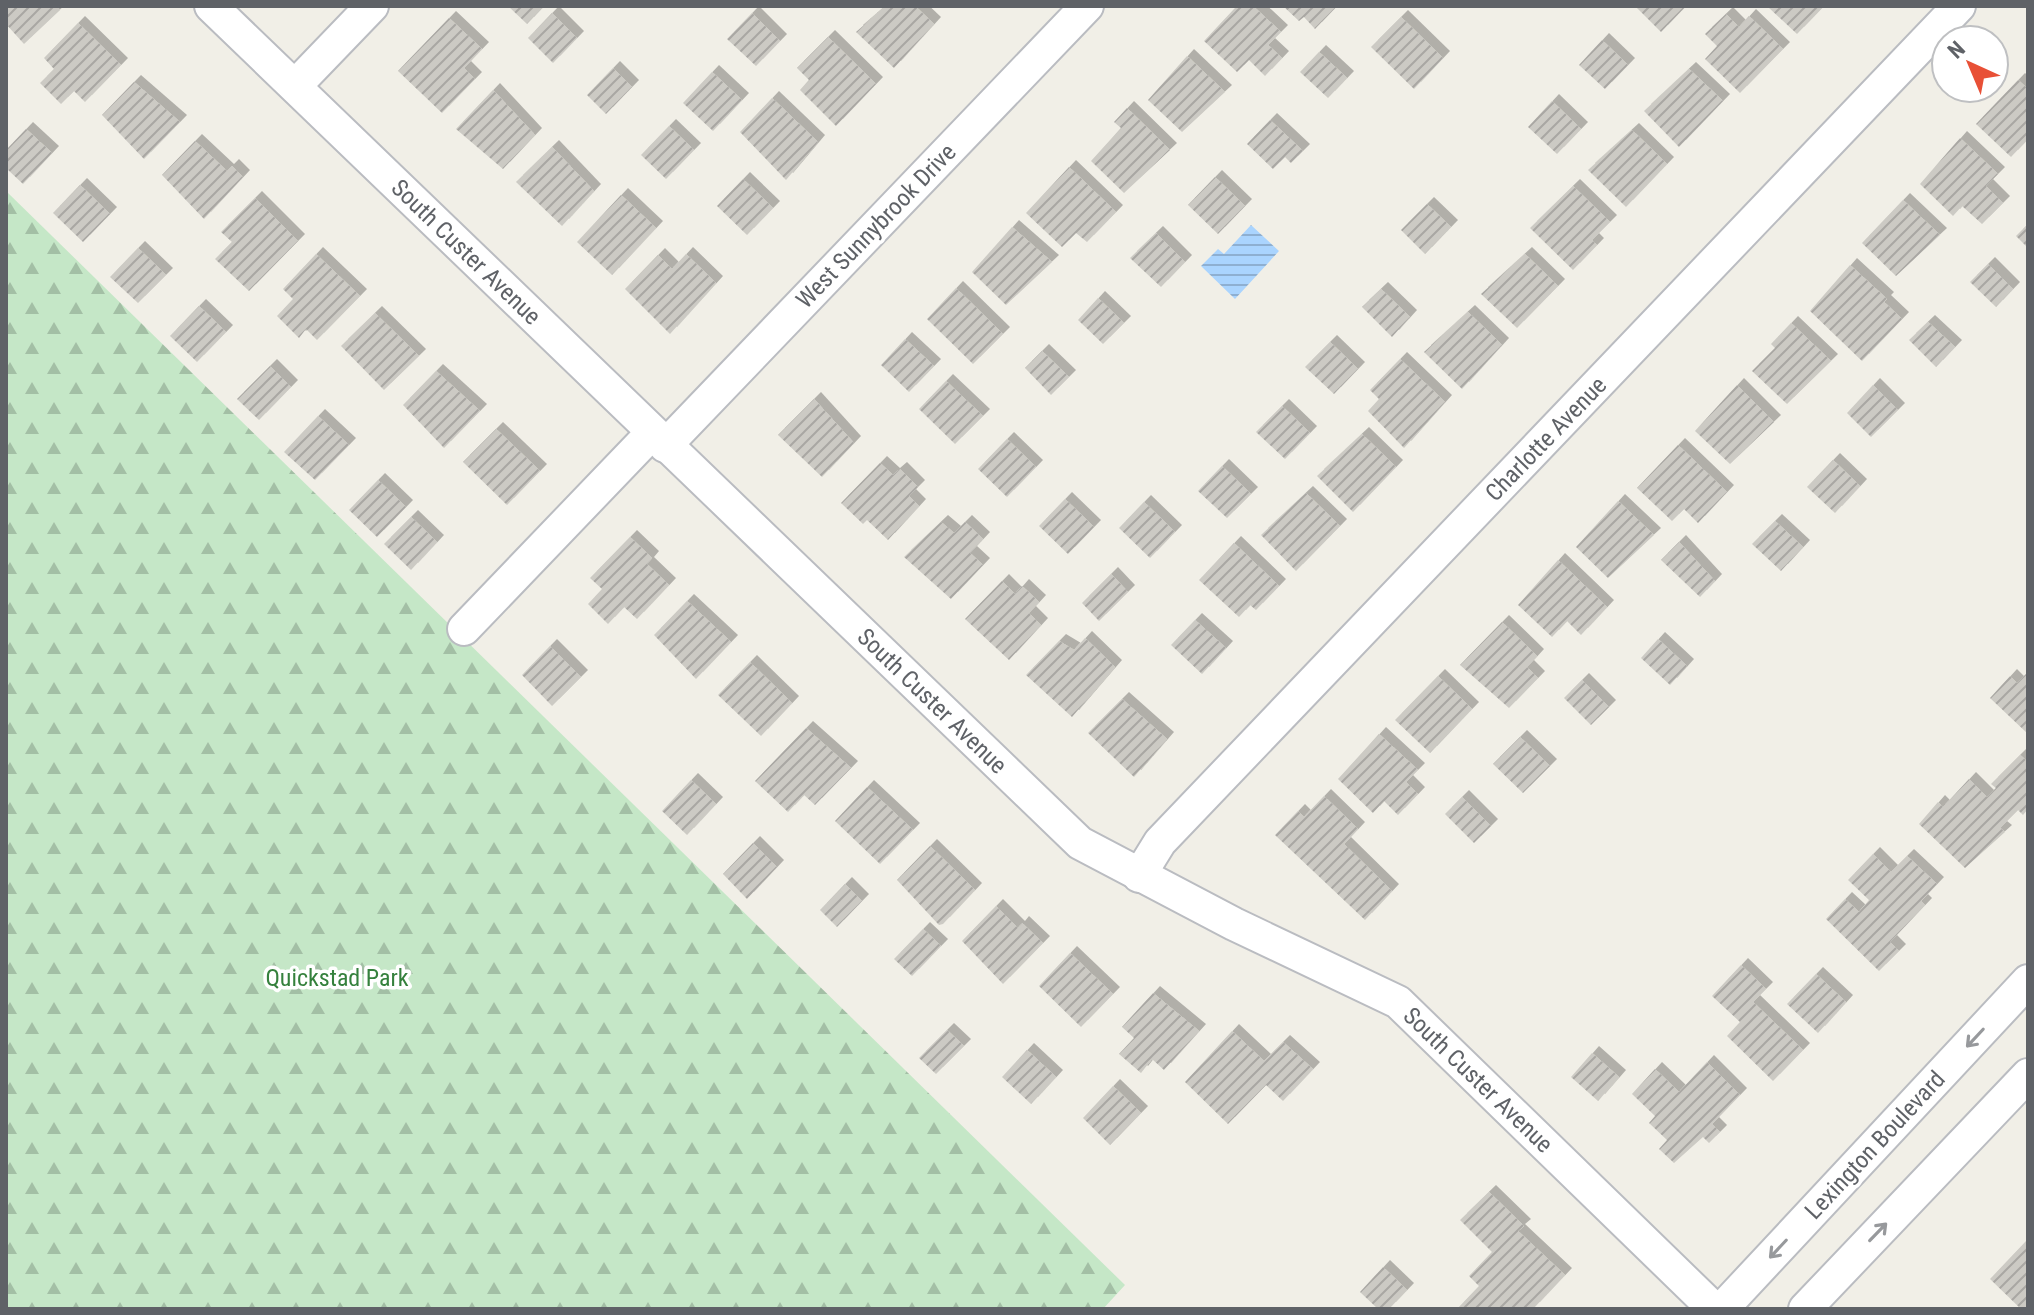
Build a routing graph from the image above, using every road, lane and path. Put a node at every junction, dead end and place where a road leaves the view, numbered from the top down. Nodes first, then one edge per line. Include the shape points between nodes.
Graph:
1 (211, 6) edge
2 (372, 6) edge
3 (1087, 6) edge
4 (1959, 6) edge
5 (295, 86) junction
6 (658, 439) junction
7 (464, 629) dead end
8 (1139, 876) junction
9 (2028, 981) edge
10 (2028, 1075) edge
11 (1714, 1309) edge
12 (1722, 1309) edge
13 (1805, 1309) edge

1 - 5 street, South Custer Avenue
2 - 5 street
3 - 6 street, West Sunnybrook Drive
4 - 8 street, Charlotte Avenue via 1160,842
5 - 6 street, South Custer Avenue
6 - 7 street, West Sunnybrook Drive
6 - 8 street, South Custer Avenue via 1080,843
8 - 11 street, South Custer Avenue via 1398,1002
9 -> 12 street, Lexington Boulevard
13 -> 10 street

